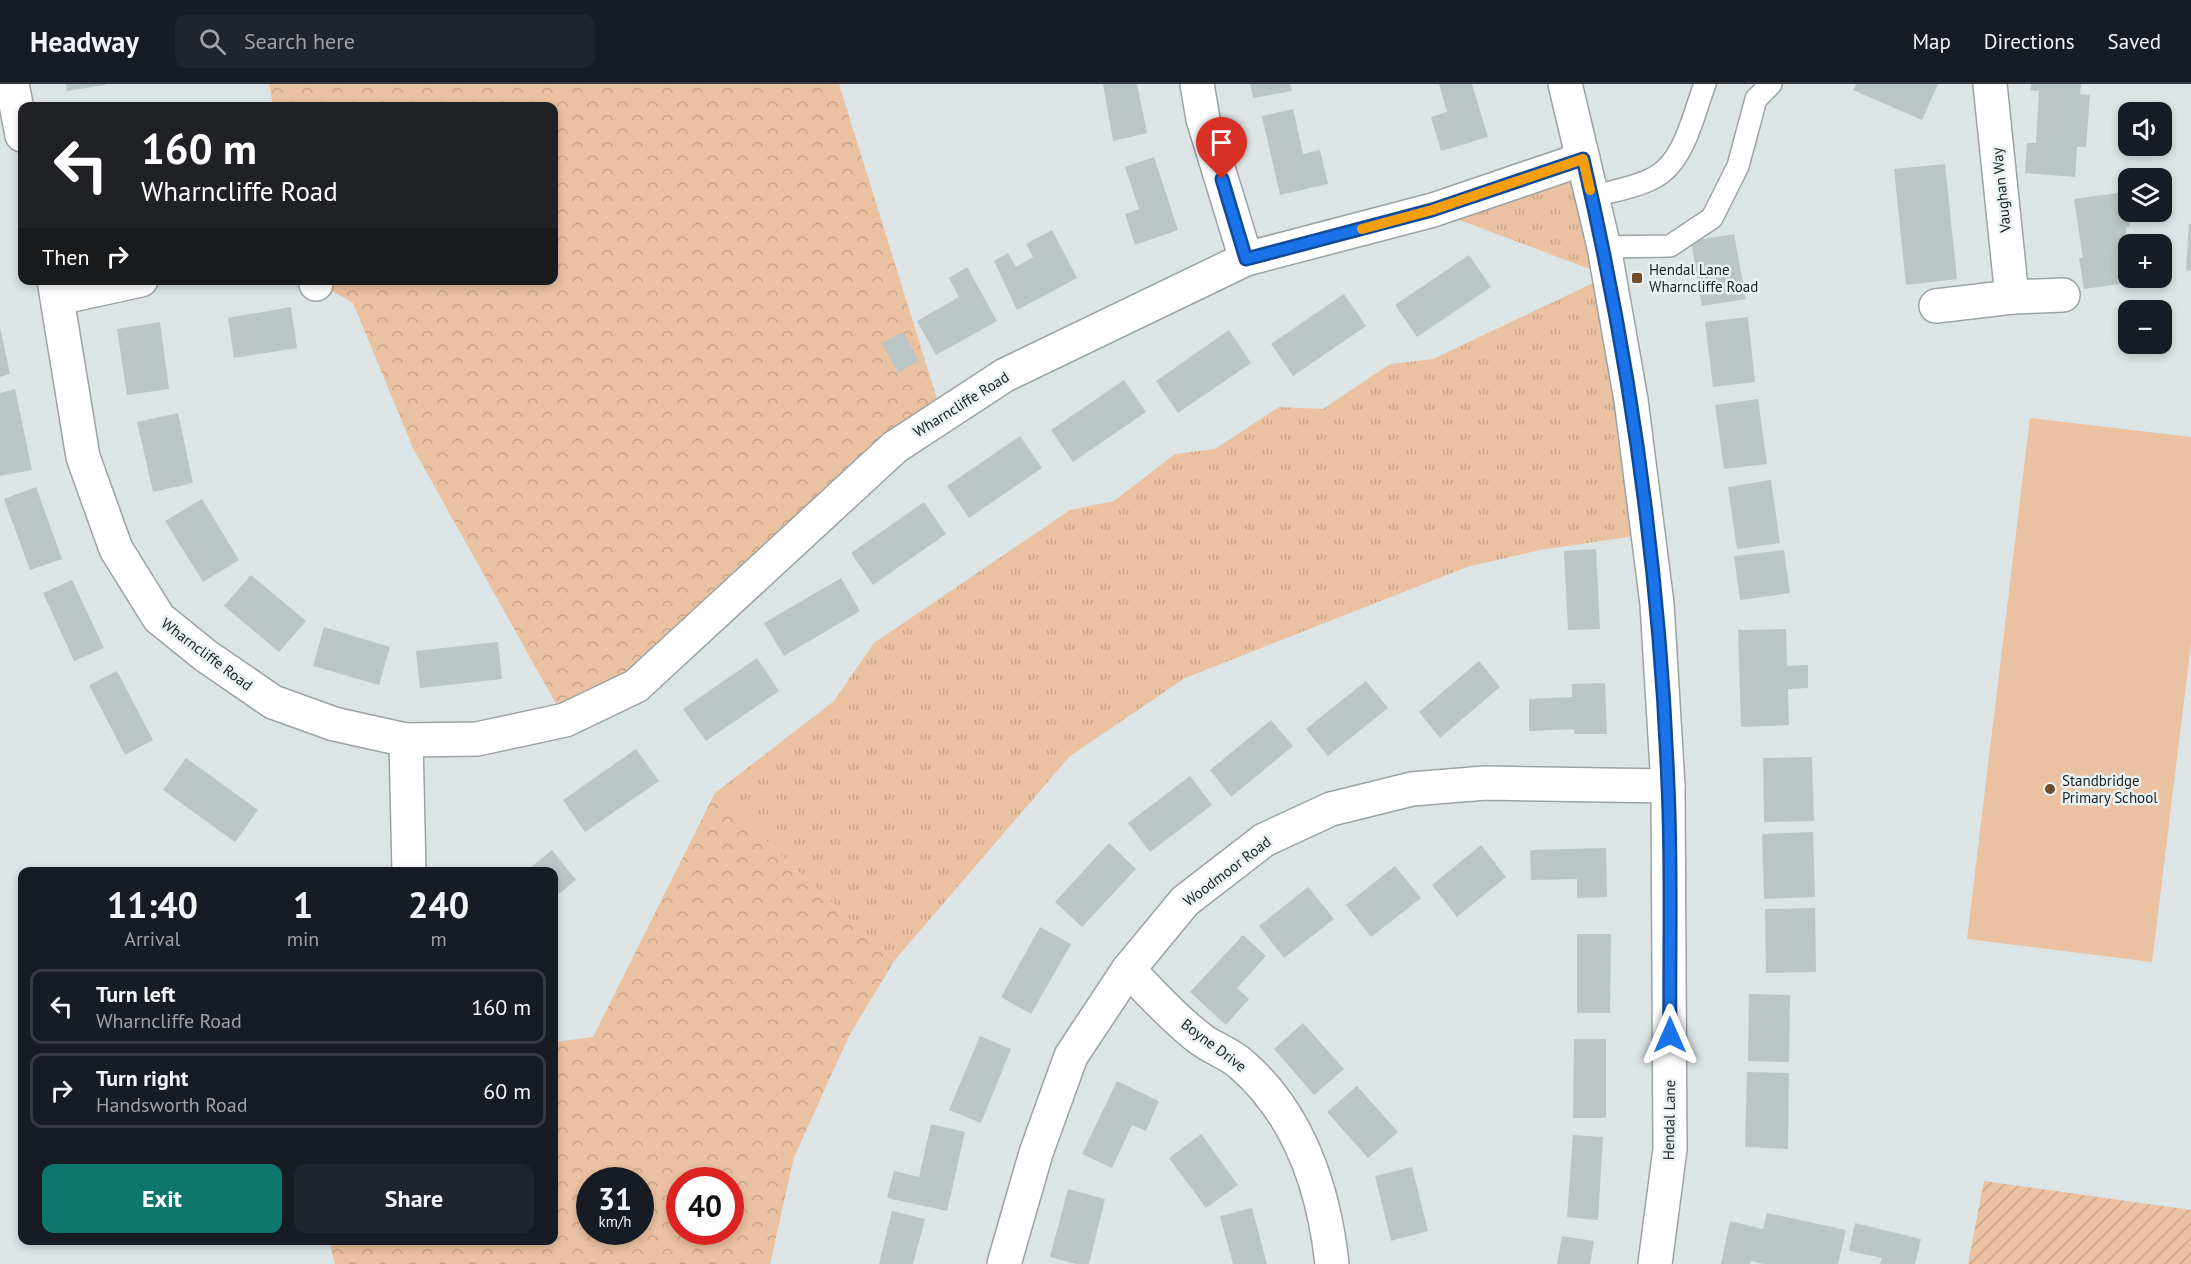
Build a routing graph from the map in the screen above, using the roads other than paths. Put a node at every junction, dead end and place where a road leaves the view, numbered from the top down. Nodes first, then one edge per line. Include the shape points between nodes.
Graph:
1 (12, 84) edge
2 (1197, 84) edge
3 (1565, 84) edge
4 (1705, 84) edge
5 (1772, 84) edge
6 (1990, 84) edge
7 (18, 115) edge
8 (1583, 159) junction
9 (1592, 197) junction
10 (1604, 247) junction
11 (1246, 259) junction
12 (94, 285) edge
13 (56, 289) edge
14 (2063, 295) dead end
15 (2012, 297) junction
16 (1935, 306) dead end
17 (406, 740) junction
18 (1668, 786) junction
19 (409, 867) edge
20 (1128, 970) junction
21 (1004, 1264) edge
22 (1332, 1264) edge
23 (1655, 1264) edge

1 - 7 street
2 - 11 street via 1203,119
3 - 8 street, Hendal Lane
4 - 9 lane via 1681,146 1666,169 1646,180
5 - 10 lane via 1756,99 1737,166 1712,218 1670,246
6 - 15 street, Vaughan Way
8 - 9 street, Hendal Lane
8 - 11 street, Wharncliffe Road via 1432,210
9 - 10 street, Hendal Lane
10 - 18 street, Hendal Lane via 1649,534
11 - 17 street, Wharncliffe Road via 1005,375 895,447 636,686 565,720 477,740
12 - 13 street, Wharncliffe Road
13 - 17 street, Wharncliffe Road via 82,457 116,549 159,618 273,702 334,724
14 - 15 street
15 - 16 street
17 - 19 street
18 - 20 street, Woodmoor Road via 1485,783 1412,789 1331,809 1264,840 1185,901
18 - 23 street, Hendal Lane via 1670,1149
20 - 21 street, Woodmoor Road via 1071,1056 1036,1153
20 - 22 street, Boyne Drive via 1198,1038 1241,1063 1275,1100 1299,1139 1319,1190

